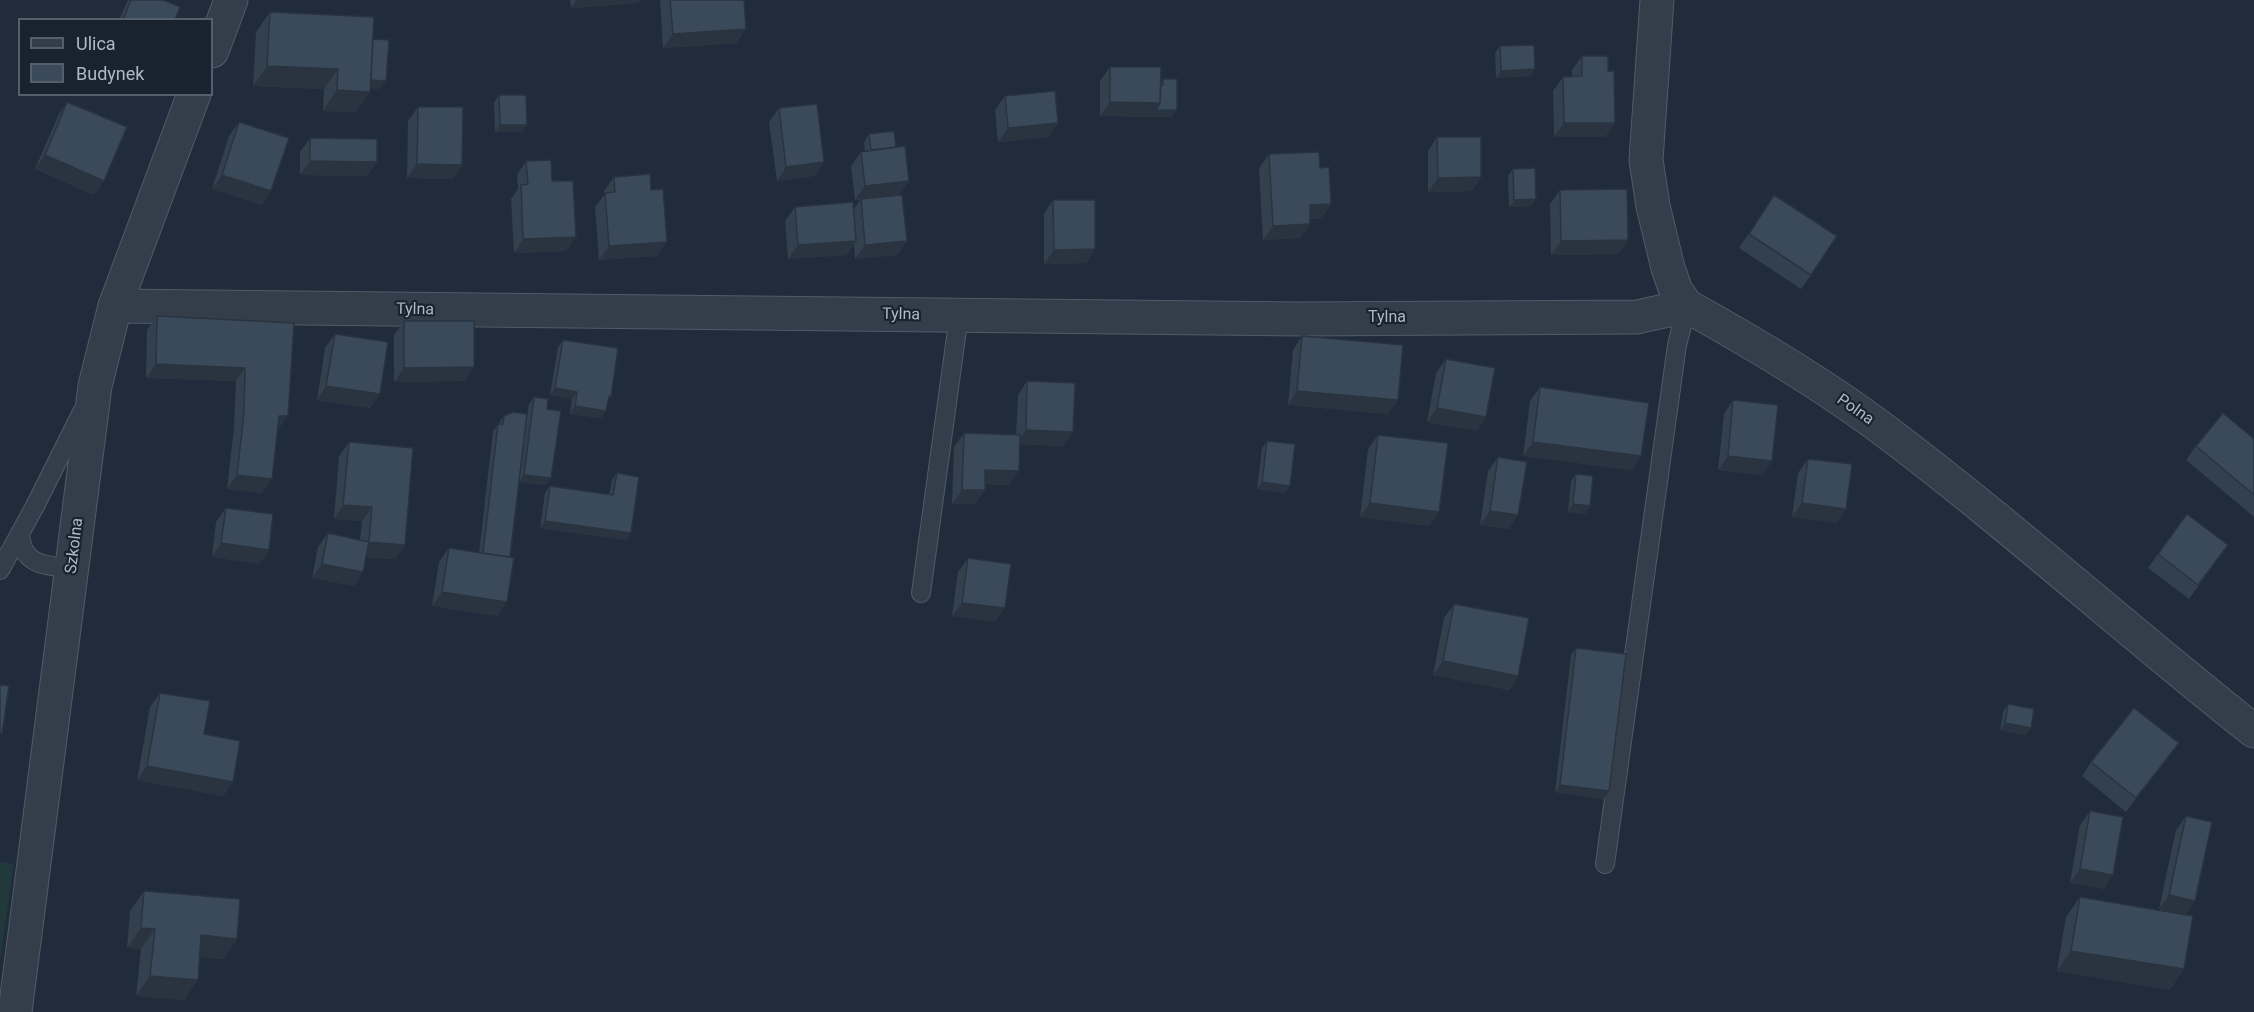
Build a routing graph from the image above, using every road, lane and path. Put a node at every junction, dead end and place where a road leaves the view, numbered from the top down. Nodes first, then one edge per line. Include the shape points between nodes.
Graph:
1 (231, 0) edge
2 (1657, 0) edge
3 (213, 48) edge
4 (193, 96) edge
5 (115, 306) junction
6 (1687, 306) junction
7 (959, 315) junction
8 (94, 386) junction
9 (20, 534) junction
10 (72, 569) junction
11 (0, 570) edge
12 (921, 592) dead end
13 (2254, 730) edge
14 (1605, 864) dead end
15 (15, 1012) edge

1 - 3 street
2 - 6 street via 1646,160 1668,268 1676,291
4 - 5 street, Szkolna
5 - 7 street, Tylna
5 - 8 street, Szkolna
6 - 7 street, Tylna via 1626,317
6 - 13 street, Polna via 1745,338 1877,425
6 - 14 lane via 1677,345
7 - 12 lane
8 - 9 lane
8 - 10 street, Szkolna
9 - 10 lane via 25,554 32,560
9 - 11 lane
10 - 15 street, Szkolna

